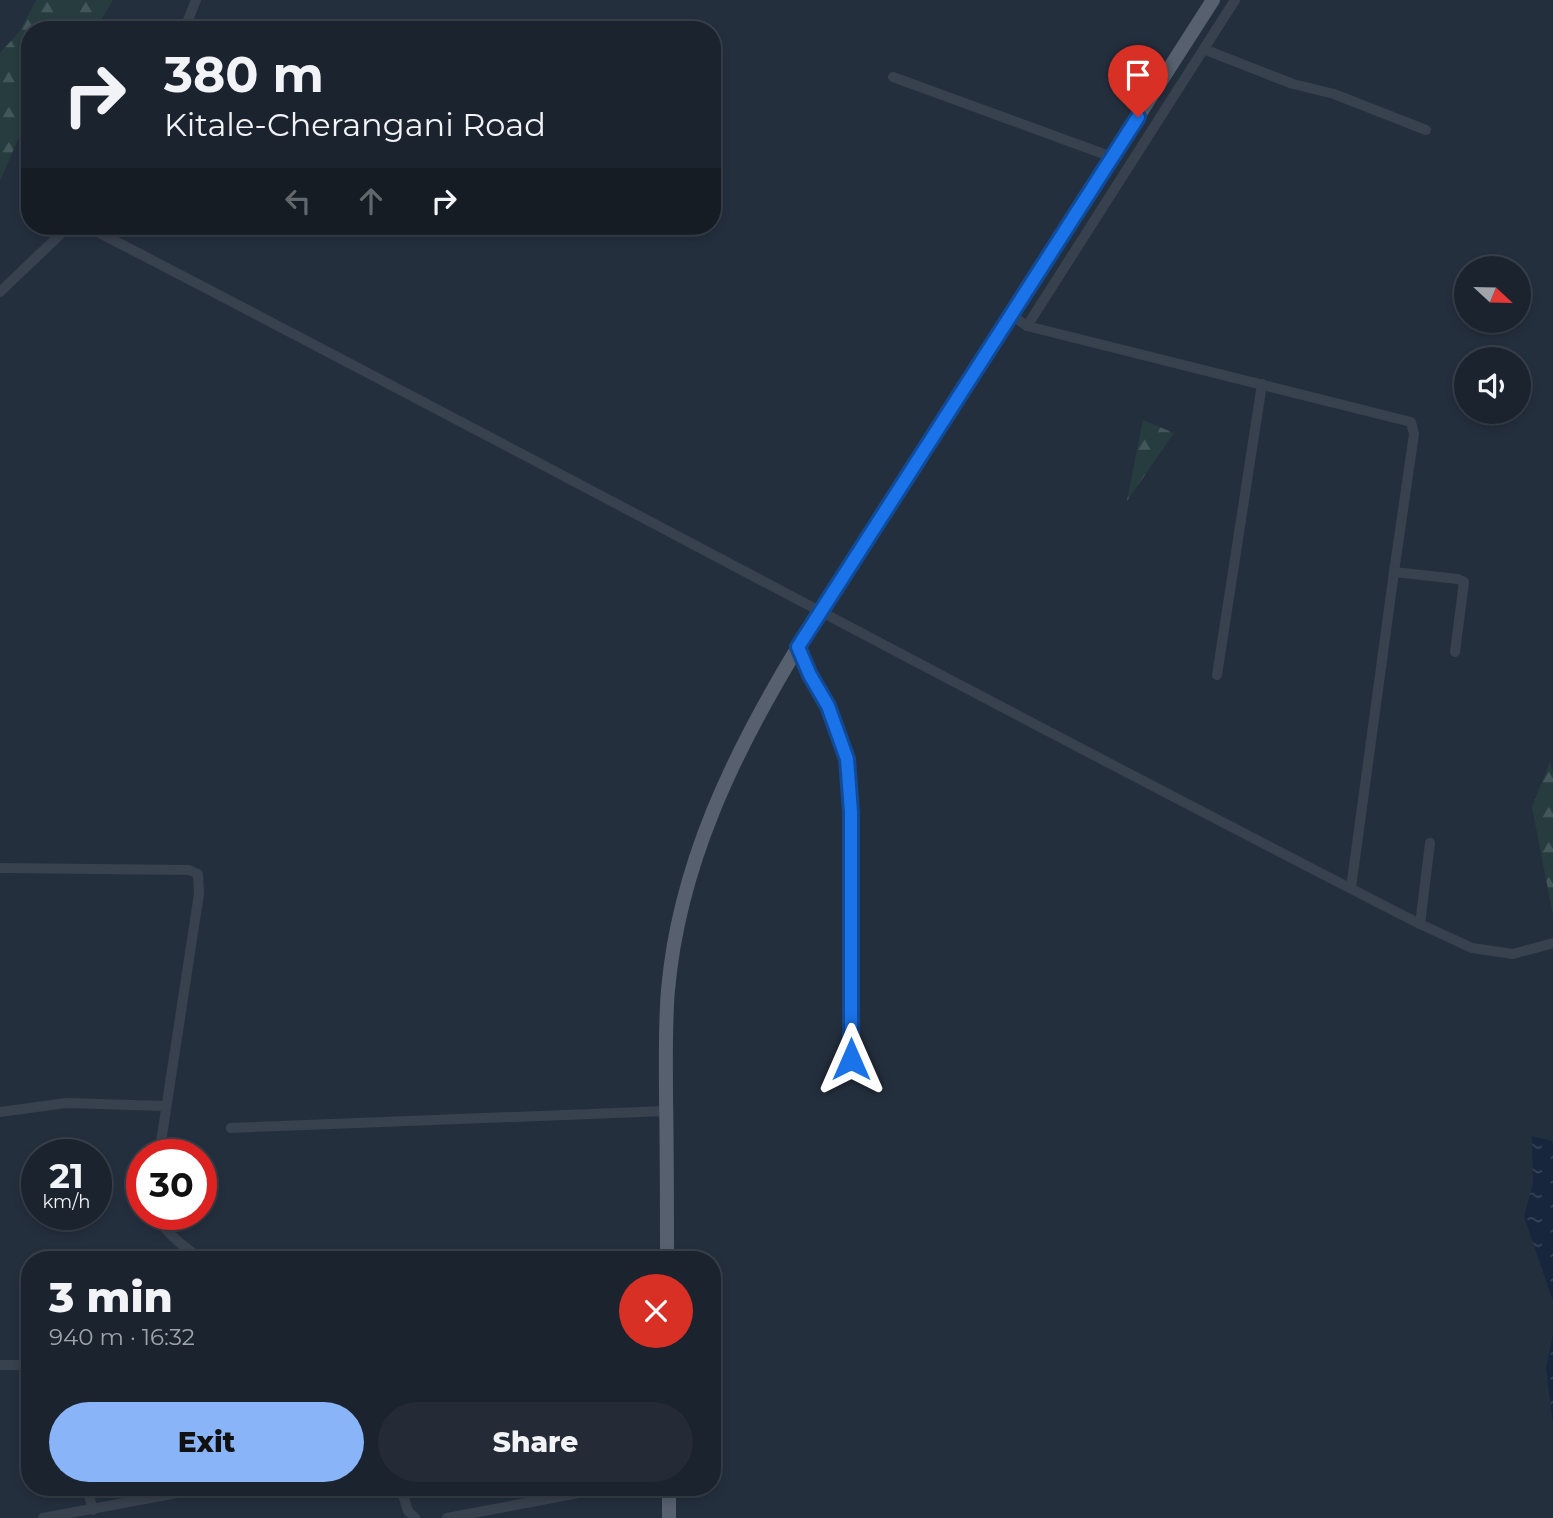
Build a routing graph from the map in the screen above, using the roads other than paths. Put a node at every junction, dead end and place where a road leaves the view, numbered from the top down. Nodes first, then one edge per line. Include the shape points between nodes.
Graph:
1 (196, 0) edge
2 (1213, 0) edge
3 (1236, 0) edge
4 (188, 21) edge
5 (1206, 50) junction
6 (893, 77) dead end
7 (1426, 130) dead end
8 (1112, 158) junction
9 (1100, 175) junction
10 (1115, 190) junction
11 (60, 235) edge
12 (103, 235) edge
13 (0, 292) edge
14 (1011, 315) junction
15 (1027, 326) junction
16 (1262, 384) junction
17 (1394, 572) junction
18 (821, 611) junction
19 (798, 647) junction
20 (1455, 652) dead end
21 (1217, 675) dead end
22 (1430, 843) dead end
23 (0, 868) edge
24 (1351, 888) junction
25 (1420, 924) junction
26 (1553, 943) edge
27 (851, 1059) dead end
28 (166, 1106) junction
29 (666, 1111) junction
30 (0, 1112) edge
31 (230, 1128) dead end
32 (161, 1139) edge
33 (166, 1230) edge
34 (191, 1251) edge
35 (667, 1251) edge
36 (21, 1364) edge
37 (0, 1365) edge
38 (90, 1496) edge
39 (164, 1496) edge
40 (403, 1496) edge
41 (563, 1496) edge
42 (669, 1496) edge
43 (93, 1510) junction
44 (43, 1518) edge
45 (415, 1518) edge
46 (447, 1518) edge
47 (670, 1518) edge

1 - 4 street
2 - 8 main road
3 - 5 street
5 - 7 street
5 - 10 street
6 - 8 street
8 - 9 main road
9 - 10 street
9 - 14 main road
10 - 15 street
11 - 13 street
12 - 18 street
14 - 15 street
14 - 18 main road
15 - 16 street
16 - 17 street via 1414,426
16 - 21 street
17 - 20 street via 1464,582
17 - 24 street
18 - 19 main road
18 - 24 street
19 - 27 street via 828,706 847,759
19 - 29 main road via 739,751 686,889 668,989
22 - 25 street
23 - 28 street via 189,870 198,874 200,894
24 - 25 street
25 - 26 street via 1472,948 1513,954
28 - 30 street via 66,1103
28 - 32 street
29 - 31 street
29 - 35 main road
33 - 34 street
36 - 37 street
38 - 43 street
39 - 43 street
40 - 45 street
41 - 46 street
42 - 47 main road
43 - 44 street

